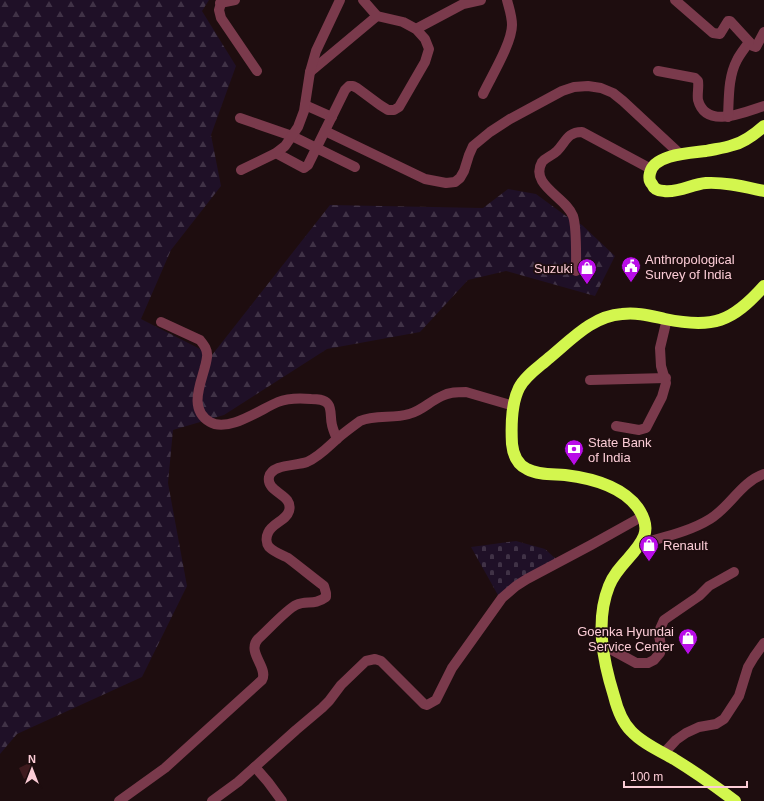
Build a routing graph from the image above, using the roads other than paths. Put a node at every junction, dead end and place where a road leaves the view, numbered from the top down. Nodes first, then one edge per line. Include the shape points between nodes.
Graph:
1 (235, 0) edge
2 (340, 0) edge
3 (363, 0) edge
4 (481, 0) edge
5 (507, 0) edge
6 (675, 0) edge
7 (221, 2) edge
8 (377, 16) junction
9 (416, 29) junction
10 (764, 32) edge
11 (749, 42) junction
12 (257, 71) dead end
13 (658, 71) dead end
14 (310, 72) junction
15 (483, 94) dead end
16 (305, 105) junction
17 (764, 106) edge
18 (332, 117) junction
19 (728, 117) junction
20 (240, 118) dead end
21 (764, 126) edge
22 (325, 131) junction
23 (292, 136) junction
24 (316, 148) junction
25 (276, 153) junction
26 (680, 154) junction
27 (355, 168) dead end
28 (650, 169) junction
29 (241, 170) dead end
30 (764, 191) edge
31 (576, 271) dead end
32 (764, 286) edge
33 (667, 320) junction
34 (161, 322) dead end
35 (666, 378) junction
36 (590, 380) dead end
37 (514, 406) junction
38 (616, 426) dead end
39 (337, 439) junction
40 (764, 474) edge
41 (642, 516) junction
42 (640, 544) junction
43 (734, 572) dead end
44 (764, 643) edge
45 (603, 645) junction
46 (664, 754) junction
47 (255, 767) junction
48 (119, 801) edge
49 (212, 801) edge
50 (282, 801) edge
51 (735, 801) edge

1 - 7 street
2 - 14 street via 316,51
3 - 8 street
4 - 9 street via 463,4
5 - 15 street via 512,26 510,35
6 - 11 street via 713,33 720,34 730,21
7 - 12 street via 221,18
8 - 9 street via 403,22
8 - 14 street
9 - 18 street via 425,39 429,49 425,62 399,107 388,110 357,88 349,86
10 - 11 street via 756,47
11 - 19 street via 733,69
13 - 19 street via 695,78 698,81 698,100 704,111 715,117
14 - 16 street
16 - 18 street
16 - 23 street via 298,127
17 - 19 street
18 - 22 street
20 - 23 street
21 - 26 highway via 735,145
22 - 24 street
22 - 26 street via 425,179 455,182 464,171 473,146 490,132 562,91 588,86 613,93
23 - 24 street
23 - 25 street
24 - 25 street via 304,168
24 - 27 street
25 - 29 street
26 - 28 highway via 660,160
28 - 30 highway via 652,186 657,190 673,191 706,183 718,183
28 - 31 street via 582,132 570,135 556,152 542,162 539,175 542,182 567,205 574,218
32 - 33 highway via 736,313 720,320 701,324
33 - 35 street via 660,348 661,366
33 - 37 highway via 647,315 622,314 590,325 527,377 520,386
34 - 39 street via 200,340 205,346 207,356 197,398 199,410 210,422 232,424 284,400 319,399 330,407 331,423
35 - 36 street
35 - 38 street via 665,390 646,428 639,430
37 - 39 street via 458,392 442,395 410,414 367,418
37 - 41 highway via 513,450 524,468 602,484 628,498 636,505
39 - 48 street via 317,457 298,465 276,469 269,478 270,483 289,501 290,507 287,515 269,531 269,547 288,558 324,586 326,597 317,603 293,606 258,639 254,648 264,674 262,680 165,768
40 - 42 street via 740,490 711,519 695,527
41 - 42 highway via 646,530
41 - 47 street via 527,579 502,598 452,668 433,702 424,704 381,661 366,661 322,708
42 - 45 highway via 613,577 608,588 602,622
43 - 45 street via 709,586 664,620 659,635 660,653 654,660 636,663
44 - 46 street via 748,667 739,696 724,719 686,733
45 - 46 highway via 608,677 624,720 640,739
46 - 51 highway
47 - 49 street
47 - 50 street

